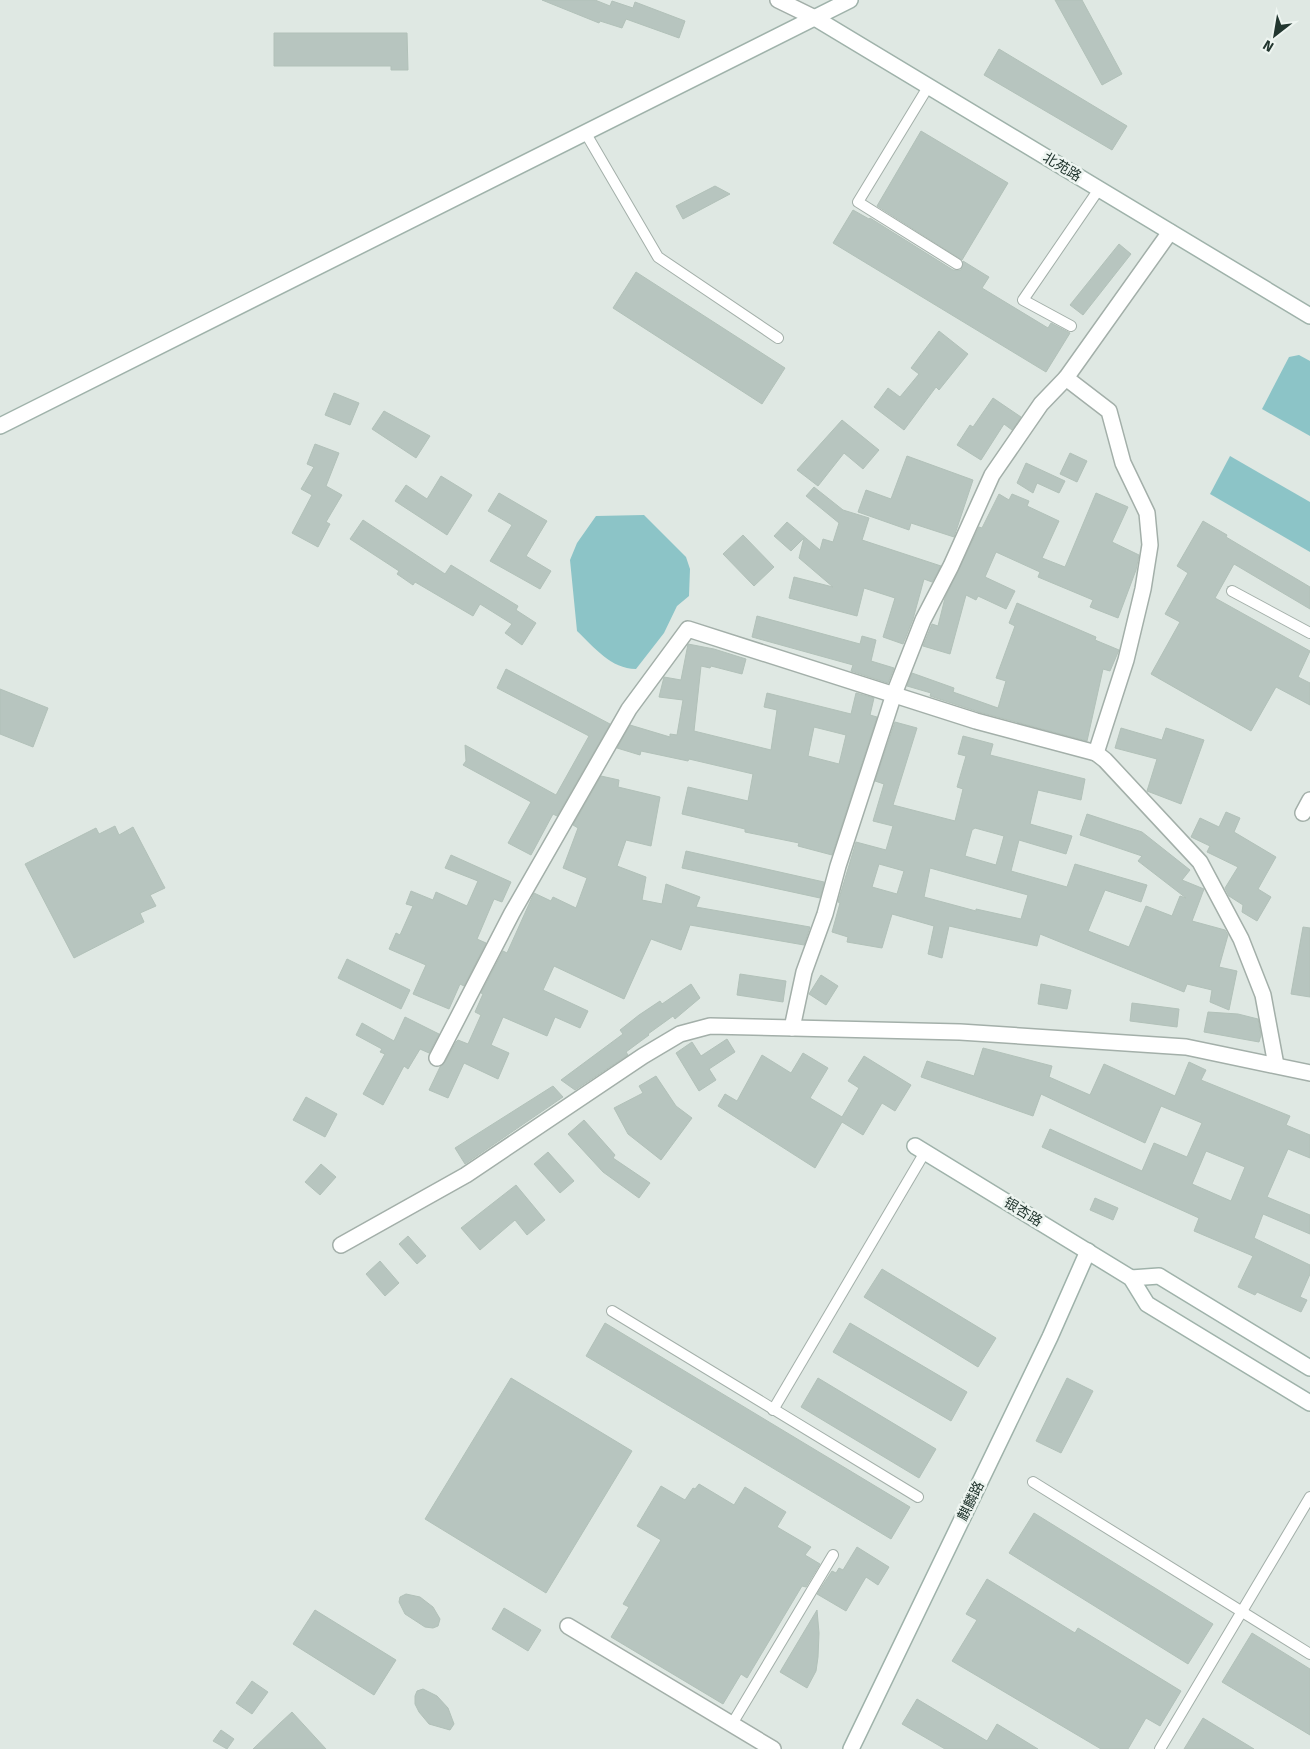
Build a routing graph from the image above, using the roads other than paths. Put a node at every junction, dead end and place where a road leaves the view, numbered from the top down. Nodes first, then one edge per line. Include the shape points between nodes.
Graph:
1 (778, 0) edge
2 (850, 0) edge
3 (815, 18) junction
4 (928, 87) junction
5 (586, 132) junction
6 (1099, 189) junction
7 (1170, 232) junction
8 (957, 264) dead end
9 (1310, 316) edge
10 (1070, 326) dead end
11 (778, 338) dead end
12 (1066, 378) junction
13 (0, 426) edge
14 (1232, 590) dead end
15 (1310, 633) edge
16 (894, 694) junction
17 (1096, 753) junction
18 (792, 1028) junction
19 (437, 1058) dead end
20 (1276, 1065) junction
21 (1310, 1073) edge
22 (920, 1149) joint
23 (341, 1245) dead end
24 (1088, 1251) junction
25 (1131, 1278) junction
26 (612, 1312) dead end
27 (1310, 1368) edge
28 (1310, 1403) edge
29 (774, 1410) junction
30 (1033, 1482) dead end
31 (918, 1497) dead end
32 (1310, 1497) edge
33 (833, 1555) dead end
34 (1241, 1611) junction
35 (568, 1626) dead end
36 (1310, 1654) edge
37 (732, 1724) junction
38 (773, 1749) edge
39 (851, 1749) edge
40 (1160, 1749) edge

1 - 3 street, 北苑路
2 - 3 street
3 - 4 street, 北苑路
3 - 5 street
4 - 6 street, 北苑路
4 - 8 lane via 858,202
5 - 11 lane via 658,257
5 - 13 street
6 - 7 street, 北苑路
6 - 10 lane via 1023,300
7 - 9 street, 北苑路
7 - 12 street
12 - 16 street via 1041,404 992,475 923,620
12 - 17 street via 1109,412 1123,463 1147,514 1150,545 1126,660
14 - 15 lane
16 - 17 street via 976,721
16 - 18 street via 804,972
16 - 19 street via 688,629 629,709 512,913
17 - 20 street via 1200,862 1241,938 1263,995
18 - 20 street via 960,1032 1186,1046
18 - 23 street via 710,1026 680,1034 642,1056 466,1175
20 - 21 street
22 - 24 street, 银杏路
22 - 29 lane
24 - 25 street, 银杏路
24 - 39 street, 麒麟路 via 1046,1346
25 - 27 street via 1159,1276
25 - 28 street, 银杏路 via 1147,1304
26 - 29 lane
29 - 31 lane
30 - 34 lane
32 - 34 lane
33 - 37 lane
34 - 36 lane
34 - 40 lane
35 - 37 street
37 - 38 street

